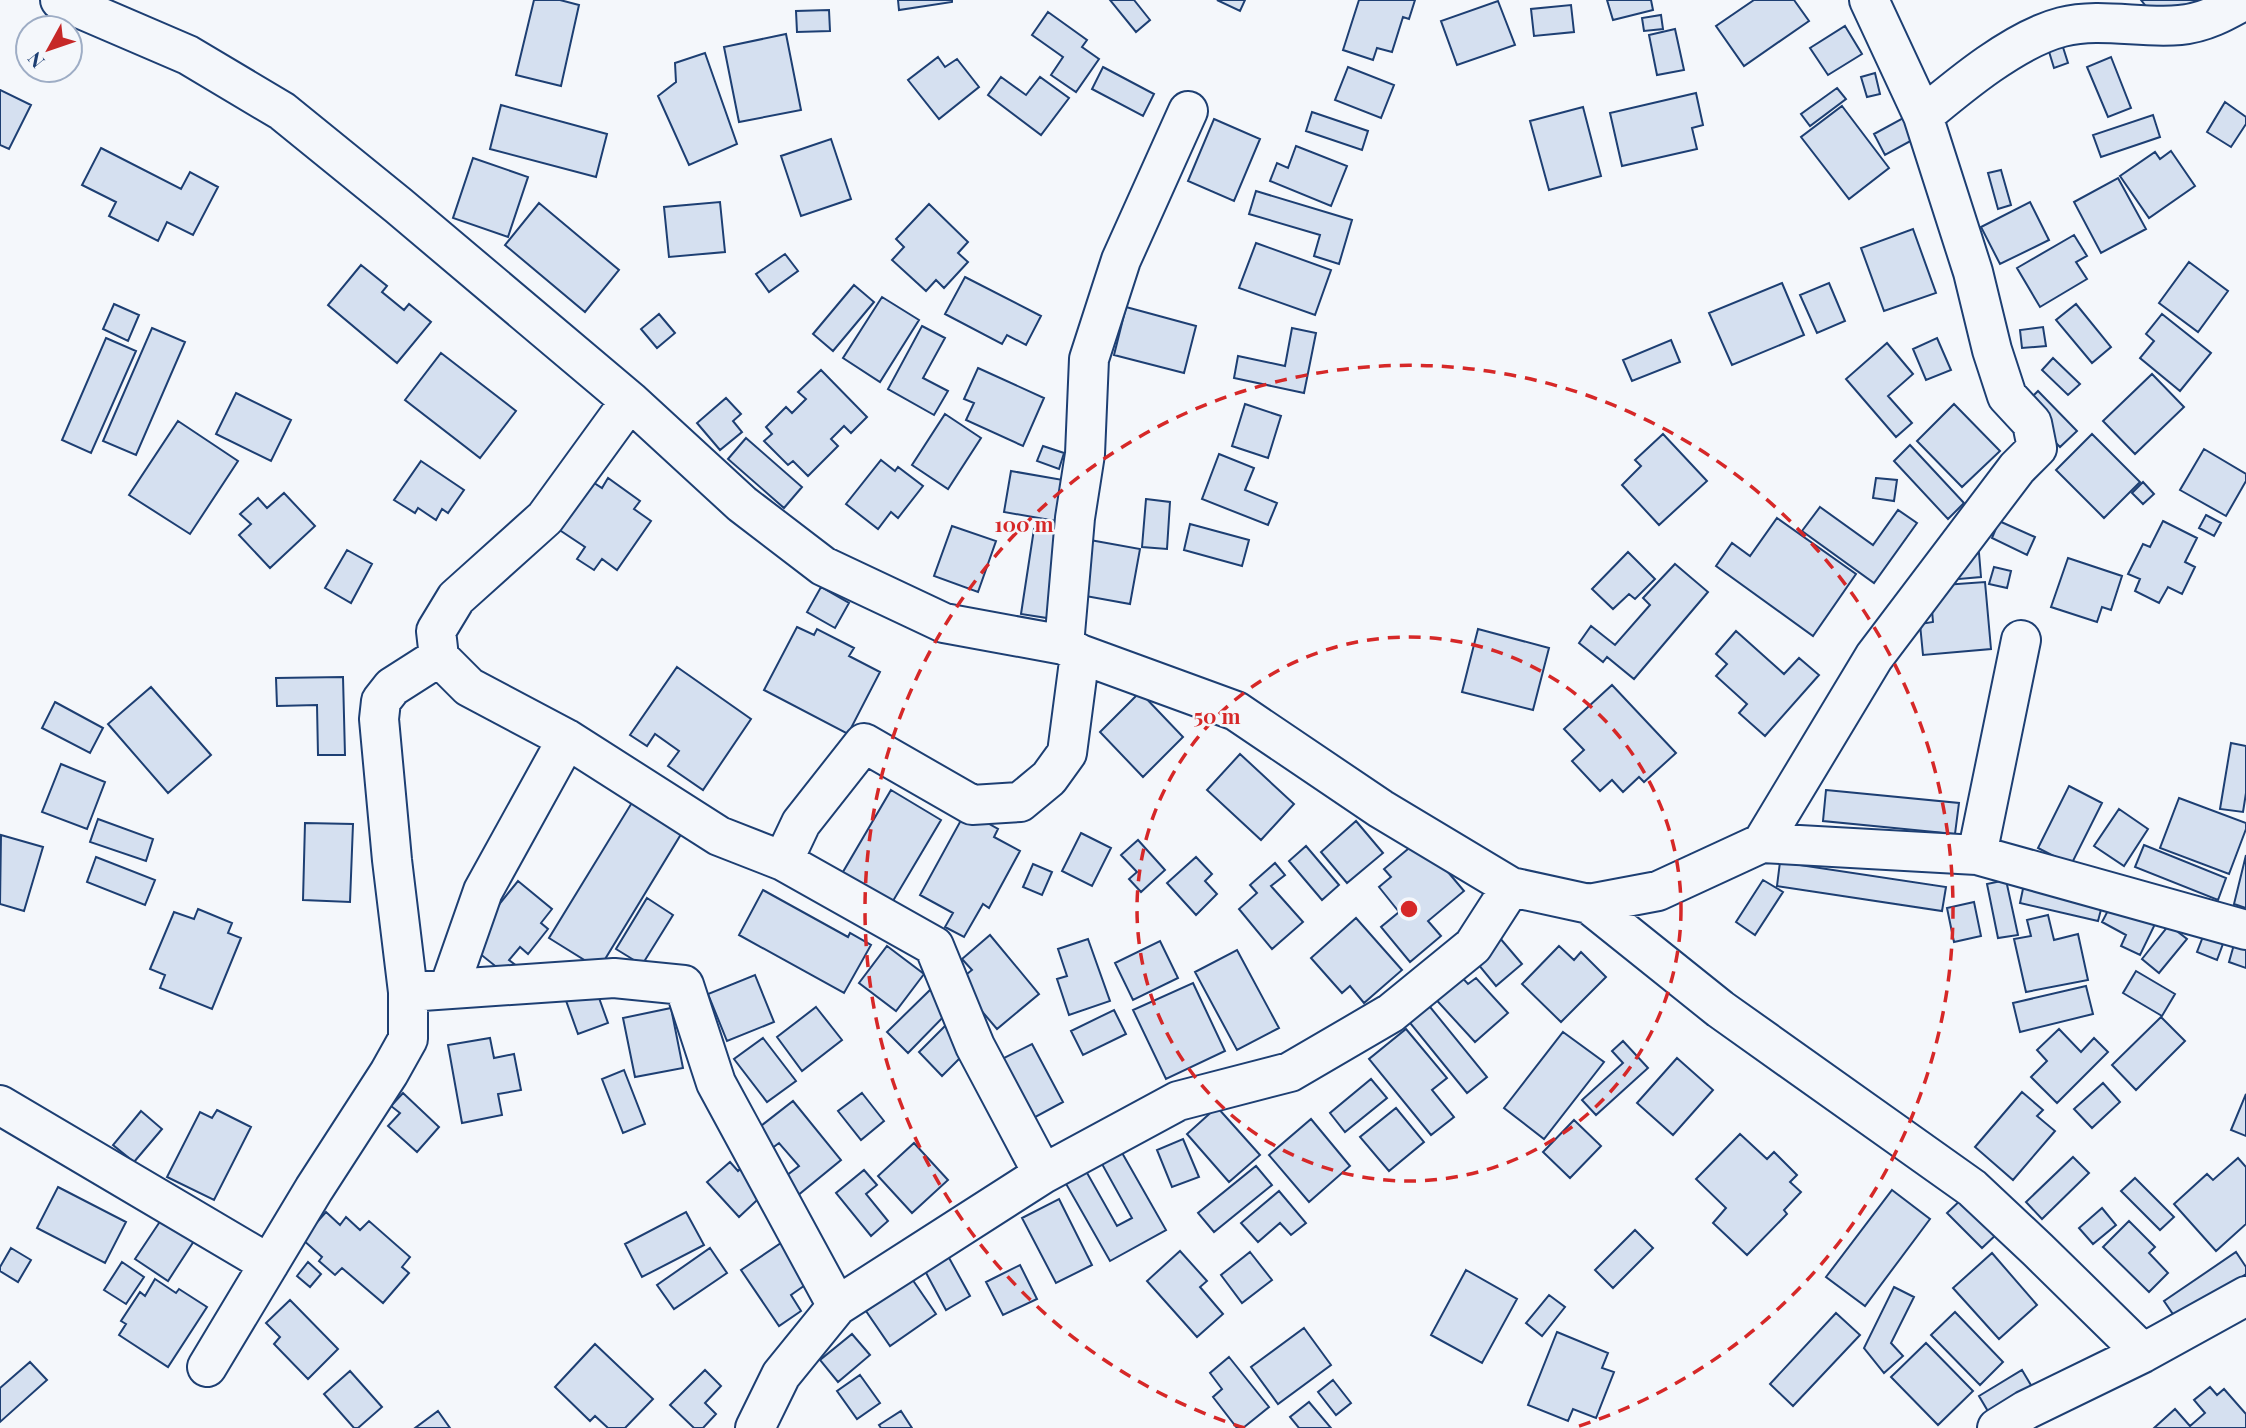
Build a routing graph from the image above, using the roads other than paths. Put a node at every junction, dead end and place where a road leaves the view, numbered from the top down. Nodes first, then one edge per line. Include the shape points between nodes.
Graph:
1 (60, 0) edge
2 (1870, 0) edge
3 (2245, 0) edge
4 (1188, 111) dead end
5 (1923, 116) junction
6 (630, 401) junction
7 (2021, 640) dead end
8 (1072, 650) junction
9 (439, 657) junction
10 (568, 738) junction
11 (1762, 843) junction
12 (1977, 855) junction
13 (783, 861) junction
14 (1511, 887) junction
15 (1589, 904) junction
16 (2246, 930) edge
17 (449, 988) junction
18 (408, 992) junction
19 (0, 1105) edge
20 (1042, 1174) junction
21 (269, 1264) junction
22 (2246, 1296) edge
23 (836, 1306) junction
24 (2143, 1353) junction
25 (206, 1367) dead end
26 (755, 1428) edge
27 (1997, 1428) edge

1 - 6 street via 188,55 282,111
2 - 5 street
3 - 5 street via 2216,16 2181,25 2062,27 2009,52
4 - 8 street via 1121,260 1089,359 1085,454 1075,518
5 - 11 street via 2007,396 2032,423 2037,448 1874,657
6 - 8 street via 742,504 823,566 944,623
6 - 9 street via 544,518 456,598 436,631
7 - 12 street
8 - 13 street via 1067,753 1049,778 1020,802 972,804 864,743 801,823
8 - 14 street via 1236,710 1381,810
9 - 10 street via 470,687
9 - 18 street via 392,687 381,701 379,719
10 - 13 street via 719,836
10 - 17 street via 483,891
11 - 12 street
11 - 15 street via 1658,891
12 - 16 street
13 - 20 street via 934,946 975,1046
14 - 15 street
14 - 20 street via 1473,946 1391,1013 1290,1072 1178,1101
15 - 24 street via 1720,1009 1972,1188
17 - 18 street
17 - 23 street via 614,978 684,985 716,1083
18 - 21 street via 408,1039
19 - 21 street
20 - 23 street
21 - 25 street
22 - 24 street
23 - 26 street via 781,1375
24 - 27 street

